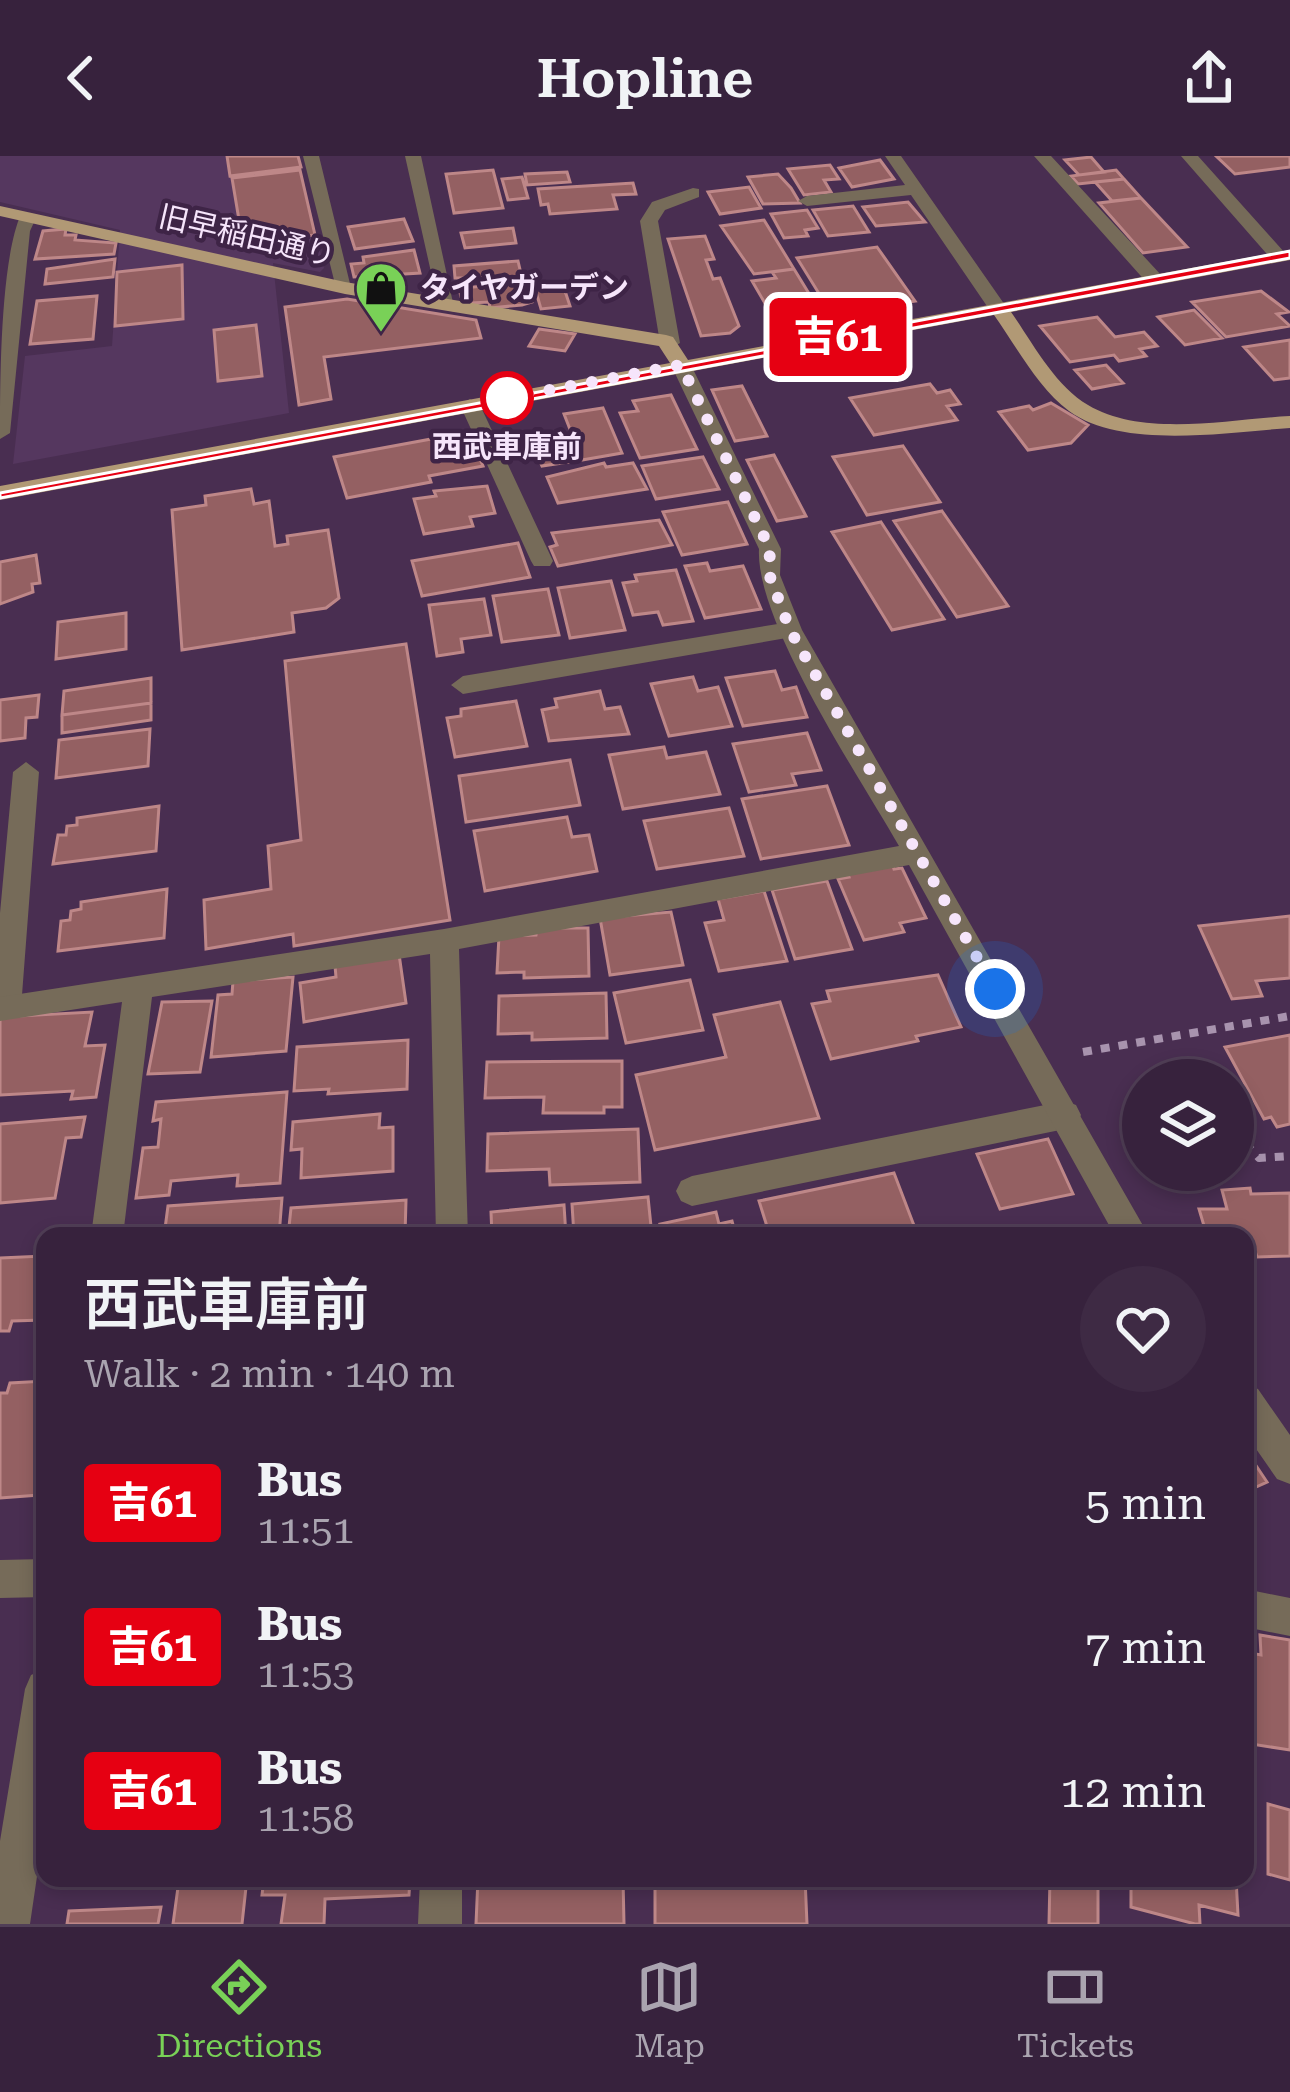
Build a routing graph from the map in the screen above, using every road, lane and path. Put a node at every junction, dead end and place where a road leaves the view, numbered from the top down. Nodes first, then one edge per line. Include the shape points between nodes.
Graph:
1 (311, 156) edge
2 (413, 156) edge
3 (892, 156) edge
4 (1042, 156) edge
5 (1190, 156) edge
6 (917, 189) junction
7 (693, 193) dead end
8 (807, 201) dead end
9 (0, 211) edge
10 (27, 218) junction
11 (1284, 256) edge
12 (1155, 280) junction
13 (345, 289) junction
14 (448, 308) junction
15 (998, 308) junction
16 (676, 354) junction
17 (470, 405) junction
18 (1290, 422) edge
19 (0, 433) edge
20 (0, 493) edge
21 (542, 561) dead end
22 (790, 630) junction
23 (463, 685) dead end
24 (26, 772) dead end
25 (920, 853) junction
26 (444, 940) junction
27 (139, 988) junction
28 (3, 1008) edge
29 (1290, 1016) edge
30 (1035, 1061) junction
31 (1066, 1115) junction
32 (1254, 1154) edge
33 (1290, 1156) edge
34 (692, 1191) dead end
35 (108, 1227) edge
36 (452, 1227) edge
37 (1128, 1227) edge
38 (1254, 1415) edge
39 (1290, 1466) edge
40 (0, 1579) edge
41 (36, 1579) edge
42 (1254, 1610) edge
43 (1290, 1617) edge
44 (36, 1746) edge
45 (441, 1887) edge
46 (8, 1924) edge
47 (440, 1924) edge

1 - 13 street
2 - 14 street
3 - 6 street
4 - 12 street
5 - 11 street
6 - 8 street
6 - 15 street
7 - 16 street via 658,206 649,221
9 - 10 main road, 旧早稲田通り
10 - 13 main road, 旧早稲田通り
10 - 19 street
11 - 12 main road
12 - 15 main road
13 - 14 main road, 旧早稲田通り
14 - 16 main road, 旧早稲田通り
15 - 16 main road
15 - 18 main road via 1077,408 1101,418 1137,426
16 - 17 main road
16 - 22 street via 770,549 769,574
17 - 20 main road
17 - 21 street
22 - 23 street
22 - 25 street
24 - 28 street
25 - 26 street
25 - 30 street
26 - 27 street
26 - 36 street
27 - 28 street
27 - 35 street
29 - 30 path
30 - 31 street
31 - 34 street
31 - 37 street
32 - 33 path
38 - 39 street
40 - 41 street
42 - 43 street
44 - 46 street
45 - 47 street

